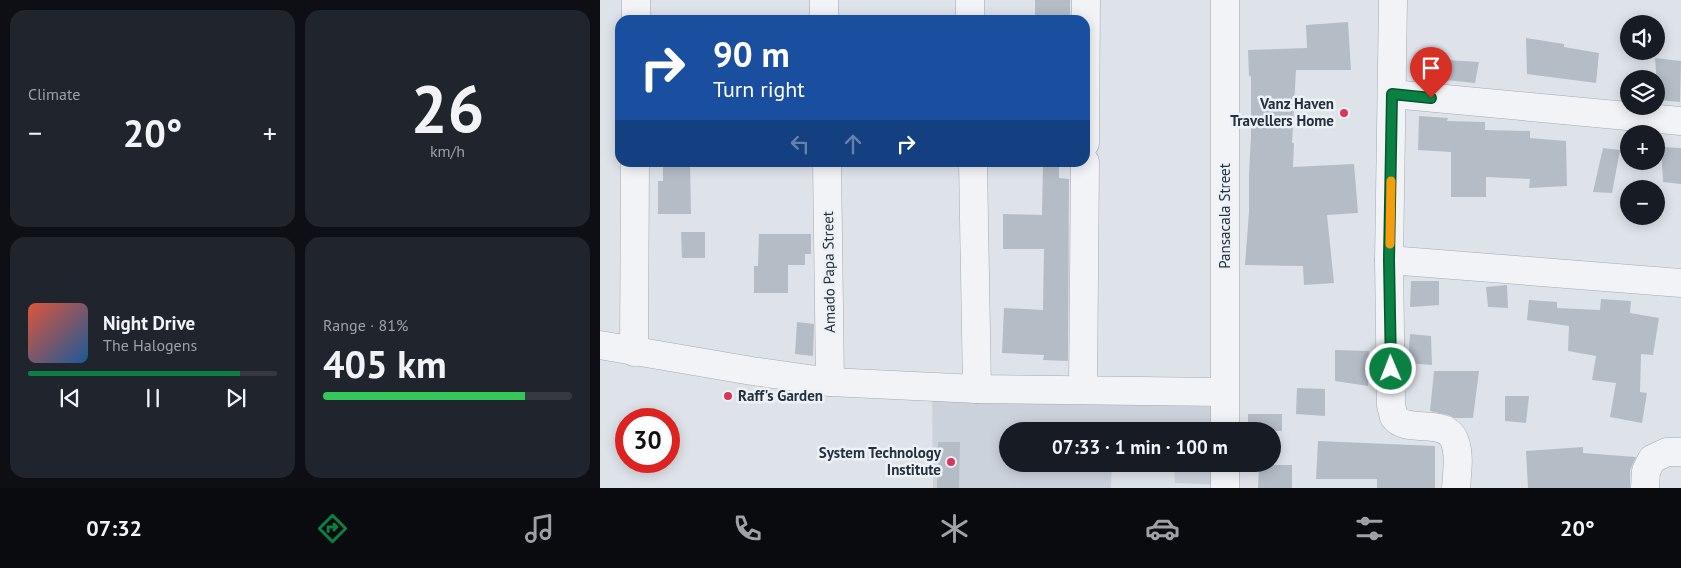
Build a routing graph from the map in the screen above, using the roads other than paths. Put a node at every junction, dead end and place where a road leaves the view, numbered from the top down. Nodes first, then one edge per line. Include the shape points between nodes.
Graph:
1 (636, 0) edge
2 (824, 0) edge
3 (970, 0) edge
4 (1086, 0) edge
5 (1225, 0) edge
6 (1393, 0) edge
7 (636, 15) edge
8 (824, 15) edge
9 (970, 15) edge
10 (1086, 15) edge
11 (1392, 94) junction
12 (1681, 121) edge
13 (635, 167) edge
14 (827, 167) edge
15 (973, 167) edge
16 (1085, 167) edge
17 (1389, 260) junction
18 (1681, 283) edge
19 (600, 345) edge
20 (634, 352) junction
21 (830, 382) junction
22 (977, 389) junction
23 (1083, 390) junction
24 (1224, 392) junction
25 (1225, 422) edge
26 (1670, 453) edge
27 (1225, 472) edge
28 (1225, 488) edge
29 (1456, 488) edge
30 (1645, 488) edge

1 - 7 street
2 - 8 street
3 - 9 street
4 - 10 street
5 - 24 street, Pansacala Street
6 - 11 street
11 - 12 street
11 - 17 street
13 - 20 street
14 - 21 street, Amado Papa Street
15 - 22 street
16 - 23 street
17 - 18 street
17 - 29 street via 1391,405 1394,416 1402,423 1451,432 1458,467
19 - 20 street
20 - 21 street
21 - 22 street
22 - 23 street
23 - 24 street
24 - 25 street, Pansacala Street
26 - 30 street via 1652,459 1646,471
27 - 28 street

